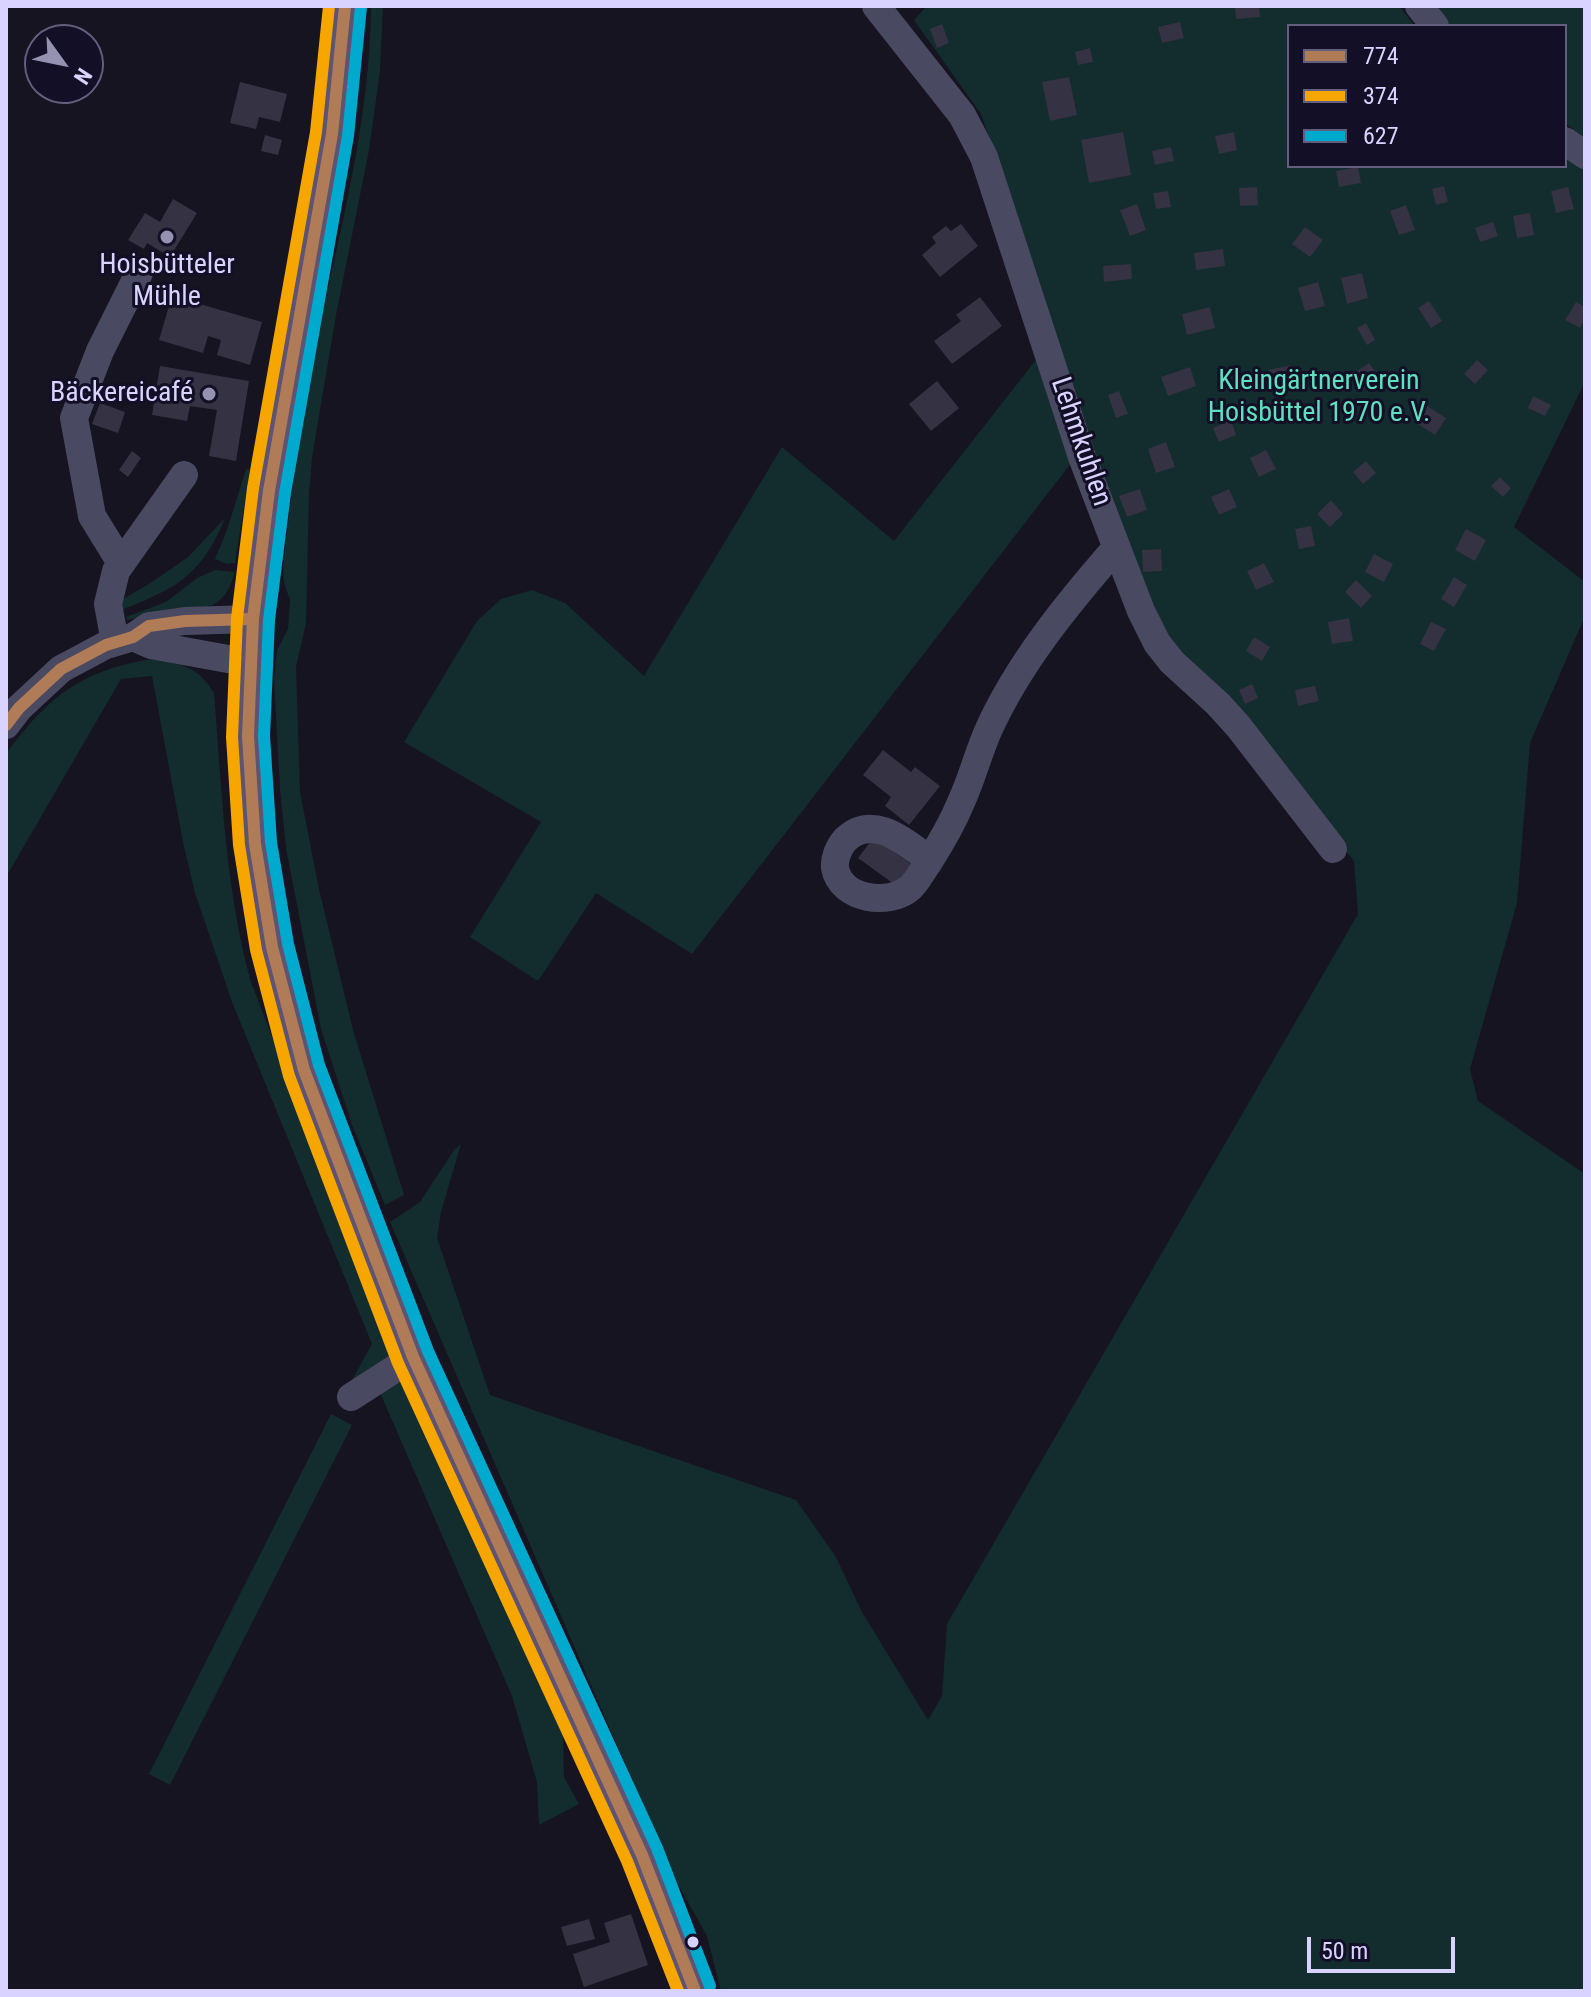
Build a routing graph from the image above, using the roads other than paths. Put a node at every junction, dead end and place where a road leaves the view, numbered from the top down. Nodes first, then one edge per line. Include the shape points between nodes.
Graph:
1 (345, 6) edge
2 (1419, 6) edge
3 (882, 8) edge
4 (1433, 24) edge
5 (1567, 142) edge
6 (1585, 155) edge
7 (139, 273) dead end
8 (184, 475) dead end
9 (1116, 548) junction
10 (121, 563) junction
11 (253, 619) junction
12 (124, 639) junction
13 (250, 663) junction
14 (6, 725) edge
15 (1333, 849) dead end
16 (930, 860) dead end
17 (413, 1357) junction
18 (351, 1397) dead end
19 (695, 1991) edge

1 - 11 main road via 334,120 269,491
2 - 4 street
3 - 9 street, Lehmkuhlen via 962,115 984,157
5 - 6 street
7 - 10 street via 74,418 92,516
8 - 10 street
9 - 15 street, Lehmkuhlen via 1157,643 1238,726
9 - 16 street via 1024,666 987,732 963,798
10 - 12 street via 108,604
11 - 12 street via 164,623
11 - 13 main road
12 - 13 street
12 - 14 street via 61,669
13 - 17 main road via 248,736 255,844 276,966 304,1070
17 - 18 street
17 - 19 main road via 642,1855

